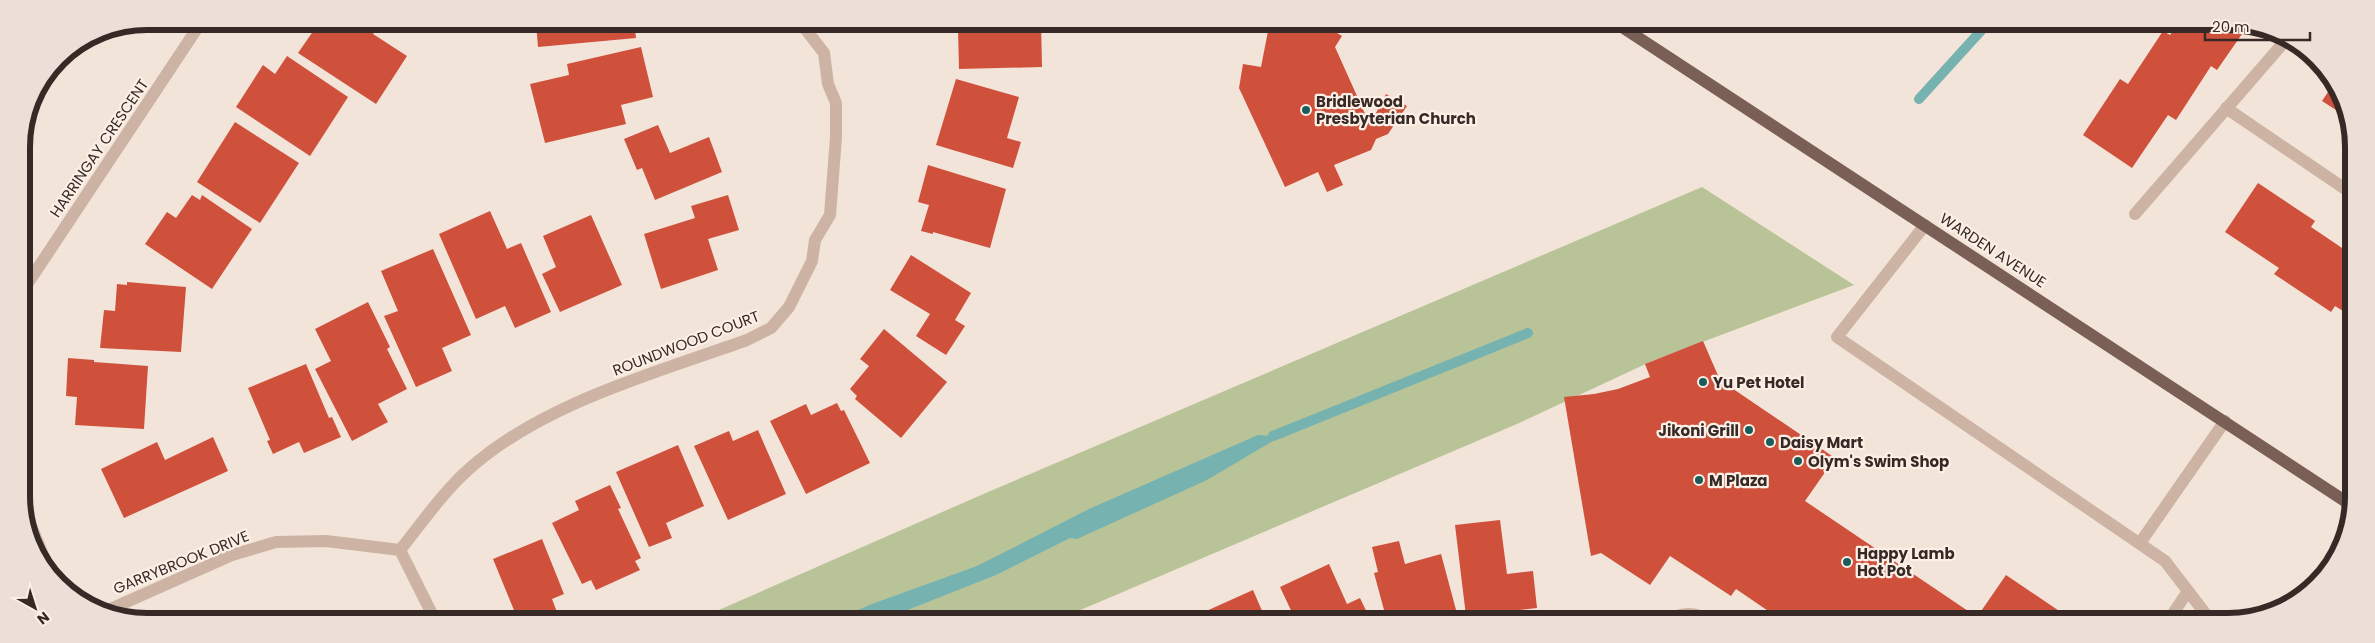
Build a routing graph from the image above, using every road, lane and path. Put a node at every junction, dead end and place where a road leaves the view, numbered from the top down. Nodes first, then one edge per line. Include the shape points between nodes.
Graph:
1 (196, 30) edge
2 (806, 30) edge
3 (1627, 30) edge
4 (2283, 44) edge
5 (2226, 108) junction
6 (2345, 189) edge
7 (2135, 214) dead end
8 (1925, 225) junction
9 (30, 280) edge
10 (2225, 421) junction
11 (2345, 501) edge
12 (2140, 542) junction
13 (400, 550) junction
14 (2188, 592) junction
15 (113, 608) edge
16 (432, 613) edge
17 (2174, 613) edge
18 (2204, 613) edge

1 - 9 street, HARRINGAY CRESCENT
2 - 13 street, ROUNDWOOD COURT via 824,53 828,84 836,103 836,137 830,215 816,240 812,262 788,307 771,328 747,340 562,408 508,438 468,469
3 - 8 main road, WARDEN AVENUE
4 - 5 street
5 - 6 street
5 - 7 street
8 - 10 main road, WARDEN AVENUE
8 - 12 street via 1837,336
10 - 11 main road, WARDEN AVENUE
10 - 12 street
12 - 14 street via 2165,561
13 - 15 street, GARRYBROOK DRIVE via 326,541 276,542 232,555
13 - 16 street
14 - 17 street
14 - 18 street

